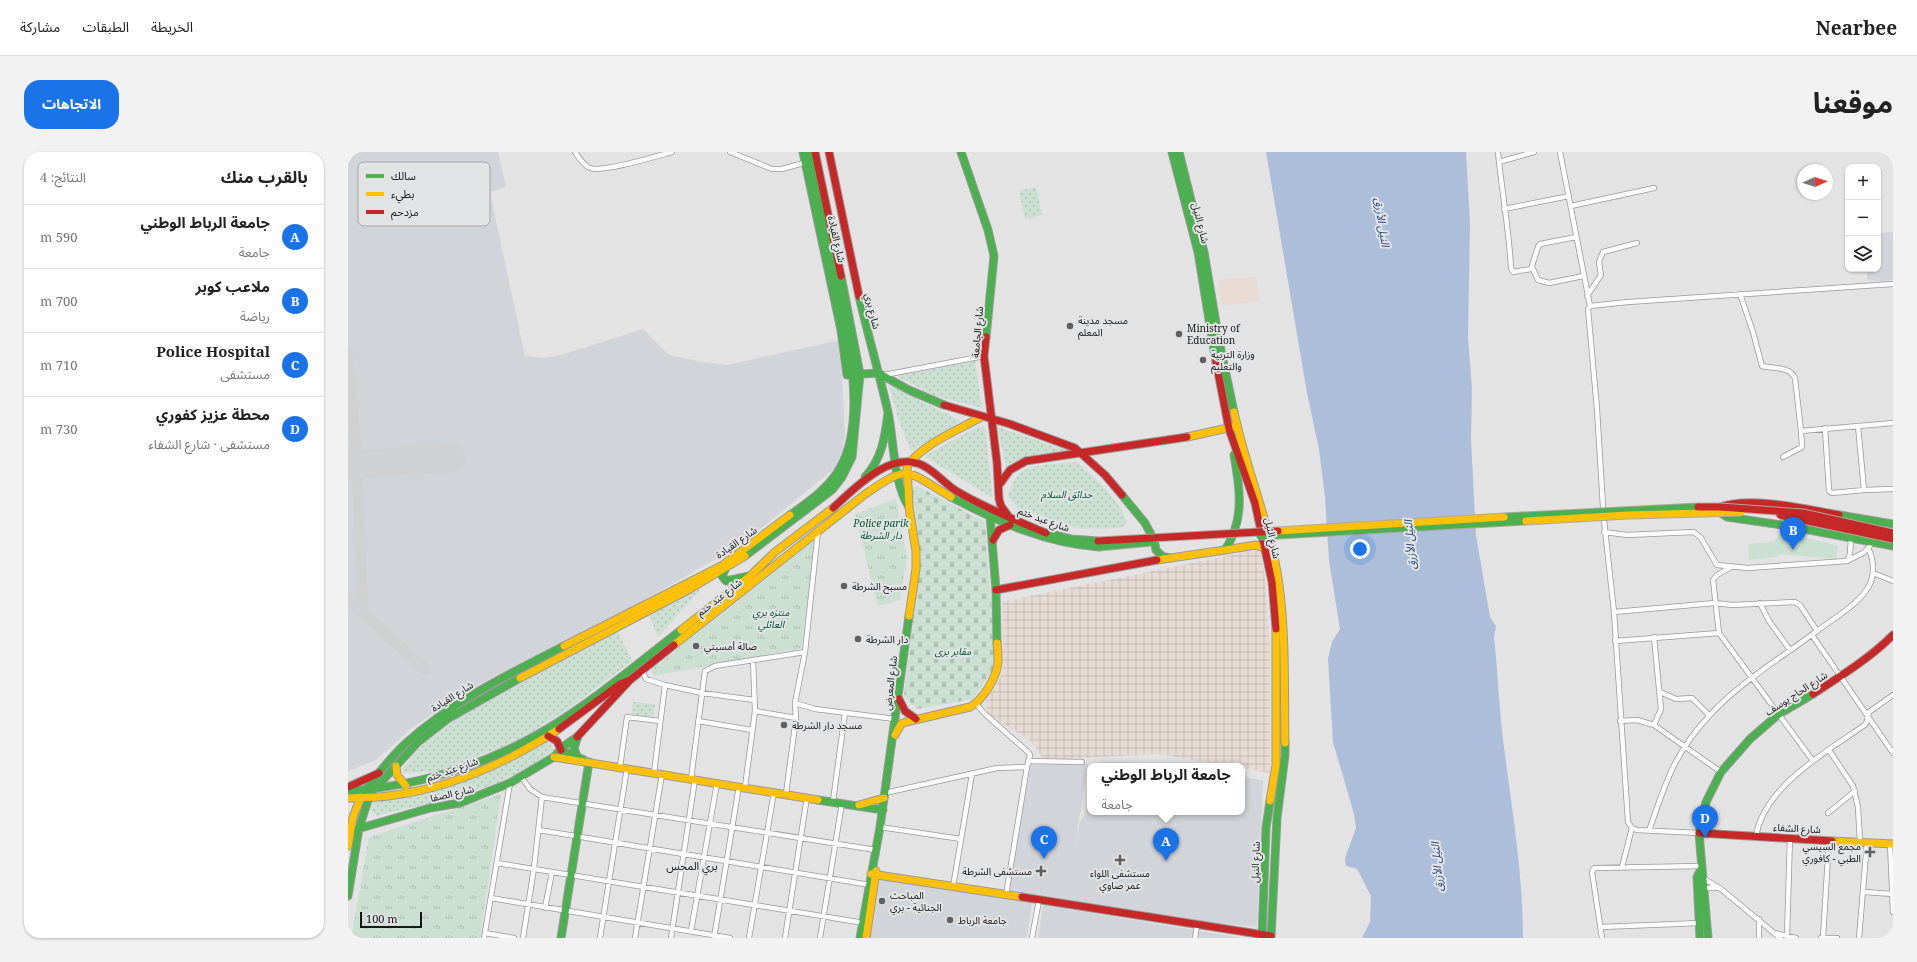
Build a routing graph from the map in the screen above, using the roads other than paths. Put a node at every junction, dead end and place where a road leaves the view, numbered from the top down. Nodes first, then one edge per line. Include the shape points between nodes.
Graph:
1 (575, 152) edge
2 (672, 152) edge
3 (730, 152) edge
4 (802, 152) edge
5 (808, 152) edge
6 (815, 152) edge
7 (829, 152) edge
8 (961, 152) edge
9 (1172, 152) edge
10 (1179, 152) edge
11 (1498, 152) edge
12 (1534, 152) edge
13 (1560, 152) edge
14 (808, 162) junction
15 (1499, 162) junction
16 (1654, 188) dead end
17 (1569, 196) junction
18 (1571, 206) junction
19 (1504, 210) junction
20 (1576, 237) junction
21 (1637, 243) dead end
22 (1532, 267) junction
23 (1583, 276) junction
24 (1893, 284) edge
25 (1740, 294) junction
26 (1587, 296) junction
27 (1590, 306) junction
28 (984, 356) junction
29 (881, 374) junction
30 (853, 375) junction
31 (888, 413) junction
32 (982, 417) junction
33 (990, 420) junction
34 (1893, 423) edge
35 (1236, 426) junction
36 (1858, 426) junction
37 (1825, 428) junction
38 (1229, 429) junction
39 (1801, 431) junction
40 (1235, 447) junction
41 (1083, 454) junction
42 (1783, 457) dead end
43 (909, 461) junction
44 (897, 463) junction
45 (907, 473) junction
46 (898, 475) junction
47 (998, 489) junction
48 (1893, 489) edge
49 (1864, 490) junction
50 (853, 492) junction
51 (909, 507) junction
52 (1603, 507) dead end
53 (1720, 510) junction
54 (990, 516) junction
55 (1009, 517) junction
56 (1604, 520) dead end
57 (1893, 524) edge
58 (1010, 525) junction
59 (818, 531) junction
60 (1604, 532) junction
61 (1893, 533) edge
62 (1850, 538) junction
63 (1893, 539) edge
64 (993, 540) junction
65 (1098, 544) junction
66 (1885, 545) junction
67 (1871, 546) junction
68 (1893, 546) edge
69 (1264, 548) junction
70 (1225, 550) junction
71 (1893, 551) edge
72 (1170, 558) junction
73 (1847, 561) junction
74 (1731, 567) junction
75 (725, 570) junction
76 (1873, 573) junction
77 (752, 575) junction
78 (1893, 581) edge
79 (996, 590) junction
80 (1716, 603) junction
81 (1760, 603) junction
82 (1614, 612) junction
83 (619, 622) junction
84 (1817, 631) junction
85 (1719, 633) junction
86 (1812, 635) junction
87 (1893, 635) edge
88 (1654, 637) junction
89 (1615, 641) junction
90 (1790, 650) junction
91 (804, 652) junction
92 (753, 660) junction
93 (642, 670) junction
94 (1840, 677) junction
95 (1752, 679) junction
96 (630, 680) junction
97 (665, 686) junction
98 (1660, 692) junction
99 (702, 693) junction
100 (1893, 695) edge
101 (898, 696) junction
102 (754, 700) junction
103 (795, 703) junction
104 (976, 704) junction
105 (755, 711) junction
106 (845, 713) junction
107 (1779, 714) junction
108 (1709, 715) junction
109 (1868, 717) junction
110 (796, 718) junction
111 (895, 719) junction
112 (916, 719) junction
113 (660, 721) junction
114 (698, 721) junction
115 (1620, 721) junction
116 (1654, 725) junction
117 (752, 730) junction
118 (548, 736) junction
119 (578, 736) junction
120 (892, 745) junction
121 (1684, 746) junction
122 (561, 750) junction
123 (1829, 750) junction
124 (1893, 753) edge
125 (577, 756) junction
126 (554, 757) junction
127 (1813, 761) junction
128 (588, 762) junction
129 (1028, 762) junction
130 (1082, 762) dead end
131 (396, 766) junction
132 (1027, 767) junction
133 (623, 768) junction
134 (1721, 772) junction
135 (379, 773) junction
136 (654, 773) junction
137 (662, 774) junction
138 (972, 774) junction
139 (521, 777) junction
140 (693, 779) junction
141 (510, 783) junction
142 (716, 783) junction
143 (406, 786) junction
144 (348, 787) edge
145 (742, 787) junction
146 (348, 792) edge
147 (774, 792) junction
148 (1855, 792) junction
149 (367, 794) junction
150 (786, 794) junction
151 (884, 796) junction
152 (542, 797) junction
153 (807, 797) junction
154 (348, 798) edge
155 (833, 801) junction
156 (583, 803) junction
157 (842, 803) junction
158 (857, 805) junction
159 (620, 809) junction
160 (883, 810) junction
161 (1828, 813) dead end
162 (655, 814) junction
163 (689, 821) junction
164 (709, 824) junction
165 (880, 827) junction
166 (359, 828) junction
167 (732, 828) junction
168 (1632, 828) junction
169 (539, 830) junction
170 (349, 831) edge
171 (1649, 831) junction
172 (767, 832) junction
173 (1699, 833) junction
174 (1756, 836) junction
175 (1790, 837) junction
176 (577, 838) junction
177 (801, 839) junction
178 (961, 839) junction
179 (1829, 840) junction
180 (1860, 842) junction
181 (1868, 842) junction
182 (1891, 843) edge
183 (615, 844) junction
184 (836, 844) junction
185 (348, 846) edge
186 (649, 849) junction
187 (876, 850) junction
188 (684, 855) junction
189 (704, 858) junction
190 (726, 861) junction
191 (496, 863) junction
192 (762, 867) junction
193 (1622, 867) junction
194 (534, 868) junction
195 (1701, 868) junction
196 (552, 872) junction
197 (795, 872) junction
198 (571, 875) junction
199 (874, 875) junction
200 (1700, 877) junction
201 (830, 878) junction
202 (609, 881) junction
203 (872, 885) junction
204 (643, 887) junction
205 (953, 887) junction
206 (1701, 888) junction
207 (1721, 888) junction
208 (678, 892) junction
209 (1864, 892) junction
210 (1892, 894) edge
211 (697, 895) junction
212 (1006, 895) junction
213 (348, 896) edge
214 (491, 898) junction
215 (720, 899) junction
216 (1039, 900) junction
217 (528, 905) junction
218 (755, 906) junction
219 (545, 908) junction
220 (790, 910) junction
221 (565, 912) junction
222 (1893, 912) edge
223 (824, 917) junction
224 (603, 918) junction
225 (1759, 919) junction
226 (637, 923) junction
227 (866, 923) junction
228 (1700, 923) junction
229 (1197, 924) junction
230 (1601, 927) junction
231 (673, 928) junction
232 (692, 931) junction
233 (1773, 932) junction
234 (485, 936) edge
235 (1262, 936) edge
236 (1787, 936) junction
237 (714, 937) edge
238 (1271, 937) edge
239 (514, 938) edge
240 (522, 938) edge
241 (561, 938) edge
242 (600, 938) edge
243 (635, 938) edge
244 (671, 938) edge
245 (730, 938) edge
246 (749, 938) edge
247 (785, 938) edge
248 (820, 938) edge
249 (860, 938) edge
250 (866, 938) edge
251 (1032, 938) edge
252 (1195, 938) edge
253 (1602, 938) edge
254 (1700, 938) edge
255 (1708, 938) edge
256 (1759, 938) edge
257 (1780, 938) edge
258 (1796, 938) edge
259 (1822, 938) edge
260 (1837, 938) edge
261 (1860, 938) edge

1 - 2 street via 584,164 593,169
3 - 14 street via 772,169
4 - 14 main road, شارع القيادة
5 - 14 main road, شارع القيادة
6 - 30 main road, شارع القيادة via 855,342
7 - 29 main road, شارع بري via 865,322
8 - 28 main road, شارع الجامعة via 994,256
9 - 38 main road, شارع النيل via 1198,252
10 - 35 main road, شارع النيل via 1204,252
11 - 15 street
12 - 15 street
13 - 17 street
14 - 30 main road, شارع القيادة via 850,344
15 - 19 street
16 - 18 street
17 - 18 street
17 - 19 street
18 - 20 street
19 - 22 street via 1509,231 1512,271 1530,270
20 - 22 street via 1540,244
20 - 23 street
21 - 26 street via 1603,252 1599,262 1601,275
22 - 23 street via 1538,280 1547,283
23 - 26 street
24 - 25 street
25 - 27 street
25 - 39 street via 1762,366 1786,369 1792,372 1795,378
26 - 27 street
27 - 52 street via 1588,309
28 - 29 street
28 - 33 main road, شارع الجامعة
29 - 30 main road
29 - 31 main road, شارع بري
29 - 32 main road via 917,394
30 - 75 main road, شارع القيادة via 854,442 852,457 842,477 832,490
30 - 83 main road, شارع القيادة via 851,425 846,455 837,474 827,486 723,565
31 - 44 main road, شارع بري
31 - 50 main road via 880,456
32 - 33 main road
32 - 43 main road
33 - 41 main road via 1010,424 1071,446
33 - 47 main road, شارع الجامعة via 997,463
34 - 36 street
35 - 38 main road
35 - 238 main road, شارع النيل via 1269,534 1277,573 1283,626 1285,755 1277,818
36 - 37 street
36 - 49 street
37 - 39 street
37 - 49 street via 1829,492
38 - 40 main road, شارع النيل
38 - 41 main road
39 - 42 street via 1802,447
40 - 69 main road, شارع النيل via 1255,503
40 - 70 main road via 1239,514 1232,541
41 - 47 main road via 1017,464 1003,477
41 - 72 main road via 1105,475 1145,523 1156,550 1162,556
43 - 44 main road, شارع عبد ختم
43 - 45 main road, شارع المعرض
43 - 55 main road, شارع عبد ختم via 940,477 949,487
44 - 46 main road, شارع بري
44 - 50 main road, شارع عبد ختم via 878,471
45 - 46 main road, شارع عبد ختم
45 - 51 main road, شارع المعرض
45 - 54 main road, شارع عبد ختم
46 - 51 main road, شارع المعرض
46 - 59 main road, شارع عبد ختم via 864,495
47 - 55 main road, شارع الجامعة via 1000,502
48 - 49 street
50 - 77 main road, شارع عبد ختم via 778,550
51 - 101 main road, شارع المعرض via 917,559
53 - 57 main road via 1732,503 1780,505
53 - 61 main road, bridge via 1803,513
53 - 62 main road via 1727,517
53 - 63 main road, bridge via 1798,518
53 - 65 main road, bridge via 1668,508 1586,512
54 - 58 main road, شارع عبد ختم
54 - 64 main road
55 - 65 main road, شارع عبد ختم via 1049,534
56 - 60 street
58 - 64 main road via 999,528
58 - 65 main road, شارع عبد ختم via 1062,544
59 - 91 street
59 - 93 main road, شارع عبد ختم
60 - 74 street via 1694,532 1701,538 1717,565
60 - 82 street
62 - 67 main road
62 - 73 street via 1850,554
64 - 79 main road
66 - 67 main road
66 - 68 main road
66 - 71 main road
67 - 73 street
67 - 76 street
69 - 70 main road via 1256,545
69 - 235 main road, شارع النيل via 1272,582 1276,624 1277,719 1276,765 1266,828
70 - 72 main road
72 - 79 main road
73 - 74 street
74 - 80 street via 1713,580
75 - 77 main road via 722,576 727,581
75 - 83 main road, شارع القيادة
76 - 78 street
76 - 84 street via 1861,597
77 - 143 main road, شارع عبد ختم via 562,720 499,754 448,774
79 - 104 main road via 998,668
80 - 81 street
80 - 82 street
80 - 85 street
81 - 84 street via 1798,602
81 - 90 street via 1769,622
82 - 89 street
83 - 131 main road, شارع القيادة via 464,708 429,732
83 - 135 main road, شارع القيادة via 455,705 425,726
84 - 86 street
85 - 88 street
85 - 95 street
86 - 90 street
86 - 94 street
87 - 94 main road, شارع الحاج يوسف
88 - 89 street
88 - 98 street
89 - 115 street
90 - 95 street
91 - 92 street
91 - 103 street
92 - 99 street via 709,668 705,671
92 - 102 street
93 - 96 main road, شارع عبد ختم
93 - 97 street via 646,679
94 - 107 main road, شارع الحاج يوسف
94 - 109 street
95 - 107 street
95 - 108 street via 1726,698
96 - 118 main road, شارع عبد ختم via 620,684
96 - 119 main road, شارع الصفا
97 - 99 street
97 - 113 street
98 - 108 street via 1676,699 1692,698
98 - 116 street via 1661,709
99 - 102 street
99 - 114 street
100 - 109 street via 1869,712
101 - 111 main road, شارع المعرض
101 - 112 main road via 903,709
102 - 105 street
103 - 106 street
103 - 110 street
104 - 112 main road via 963,710
104 - 129 street via 1028,752
105 - 110 street
105 - 117 street
106 - 111 street
106 - 155 street
107 - 127 street
107 - 134 main road, شارع الحاج يوسف via 1750,739
108 - 121 street
109 - 123 street via 1866,724
109 - 124 street
110 - 150 street
111 - 112 main road
111 - 120 main road, شارع المعرض
112 - 120 main road via 901,724
113 - 133 street via 628,717
113 - 136 street
114 - 117 street
114 - 140 street
115 - 116 street via 1637,720
115 - 168 street via 1627,814
116 - 121 street
117 - 145 street
118 - 122 main road via 558,741
118 - 149 main road, شارع عبد ختم via 502,761 450,782 406,792
119 - 122 main road, شارع الصفا
119 - 125 main road via 574,748
120 - 151 main road, شارع المعرض
121 - 134 street
121 - 171 street via 1669,774
122 - 125 main road
122 - 126 main road, شارع الصفا
123 - 127 street
123 - 148 street
125 - 128 main road
126 - 128 main road
126 - 139 main road, شارع الصفا
127 - 174 street via 1784,784 1776,794 1757,827
128 - 133 main road
128 - 156 main road
129 - 130 street
129 - 132 street
131 - 143 main road via 398,778
131 - 149 main road, شارع القيادة
132 - 138 street via 997,768
132 - 212 street
133 - 136 main road
133 - 159 street
134 - 173 main road, شارع الحاج يوسف via 1706,802
135 - 144 main road
135 - 149 main road, شارع القيادة
136 - 137 main road
137 - 140 main road
137 - 162 street
138 - 151 street
138 - 178 street
139 - 141 main road, شارع الصفا
139 - 152 street
140 - 142 main road
140 - 163 street
141 - 166 main road, شارع الصفا via 460,803 430,808
141 - 191 street
142 - 145 main road
142 - 164 street
143 - 149 main road, شارع عبد ختم
145 - 147 main road
145 - 167 street
146 - 149 main road
147 - 150 main road
147 - 172 street
148 - 161 street
148 - 180 street
149 - 154 main road, شارع عبد ختم
149 - 166 main road
149 - 170 main road via 355,807
150 - 153 main road
151 - 158 main road
151 - 160 main road, شارع المعرض
152 - 156 street
152 - 169 street
153 - 155 main road
153 - 177 street
155 - 157 main road
156 - 159 street
156 - 176 main road
157 - 158 main road
157 - 184 street
158 - 160 main road
159 - 162 street
159 - 183 street
160 - 165 main road, شارع المعرض
162 - 163 street
162 - 186 street
163 - 164 street
163 - 188 street
164 - 167 street
164 - 189 street
165 - 178 street
165 - 187 main road, شارع المعرض
166 - 170 main road, شارع الصفا
166 - 213 main road
167 - 172 street
167 - 190 street
168 - 171 street
168 - 193 street
169 - 176 street
169 - 194 street
170 - 185 main road
171 - 173 street
172 - 177 street
172 - 192 street
173 - 174 main road, شارع الشفاء
173 - 195 main road, شارع الحاج يوسف
174 - 175 main road, شارع الشفاء
175 - 179 main road, شارع الشفاء
175 - 236 street
176 - 183 street
176 - 198 main road
177 - 184 street
177 - 197 street
178 - 205 street
179 - 180 main road, شارع الشفاء
179 - 259 street
180 - 181 main road, شارع الشفاء
181 - 182 main road, شارع الشفاء
181 - 209 street
182 - 210 street
183 - 186 street
183 - 202 street
184 - 187 street
184 - 201 street
186 - 188 street
186 - 204 street
187 - 199 main road, شارع المعرض
188 - 189 street
188 - 208 street
189 - 190 street
189 - 211 street
190 - 192 street
190 - 215 street
191 - 194 street
191 - 214 street
192 - 197 street
192 - 218 street
193 - 195 street
193 - 230 street via 1594,868 1592,872
194 - 196 street
194 - 217 street
195 - 200 main road, شارع الحاج يوسف
196 - 198 street
196 - 219 street
197 - 201 street
197 - 220 street
198 - 202 street
198 - 221 main road
199 - 203 main road, شارع المعرض
199 - 205 main road
200 - 206 main road, شارع الحاج يوسف
200 - 207 street
201 - 203 street
201 - 223 street
202 - 204 street
202 - 224 street
203 - 227 main road, شارع المعرض
204 - 208 street
204 - 226 street
205 - 212 main road
206 - 207 street
206 - 228 main road, شارع الحاج يوسف
206 - 255 main road, شارع الحاج يوسف
207 - 225 street
208 - 211 street
208 - 231 street
209 - 210 street
209 - 261 street
210 - 222 street
211 - 215 street
211 - 232 street
212 - 216 main road
214 - 217 street
214 - 234 street
215 - 218 street
215 - 237 street
216 - 229 main road
216 - 251 street
217 - 219 street
217 - 240 street
218 - 220 street
218 - 246 street
219 - 221 street
220 - 223 street
220 - 247 street
221 - 224 street
221 - 241 main road
223 - 227 street
223 - 248 street
224 - 226 street
224 - 242 street
225 - 233 street
225 - 256 street
226 - 231 street
226 - 243 street
227 - 249 main road, شارع المعرض
227 - 250 main road, شارع المعرض
228 - 230 street
228 - 254 main road, شارع الحاج يوسف
229 - 235 main road
229 - 252 street
230 - 253 street
231 - 232 street
231 - 244 street
232 - 237 street
233 - 236 street
233 - 257 street
234 - 239 street
235 - 238 main road
236 - 258 street
237 - 245 street
259 - 260 street

